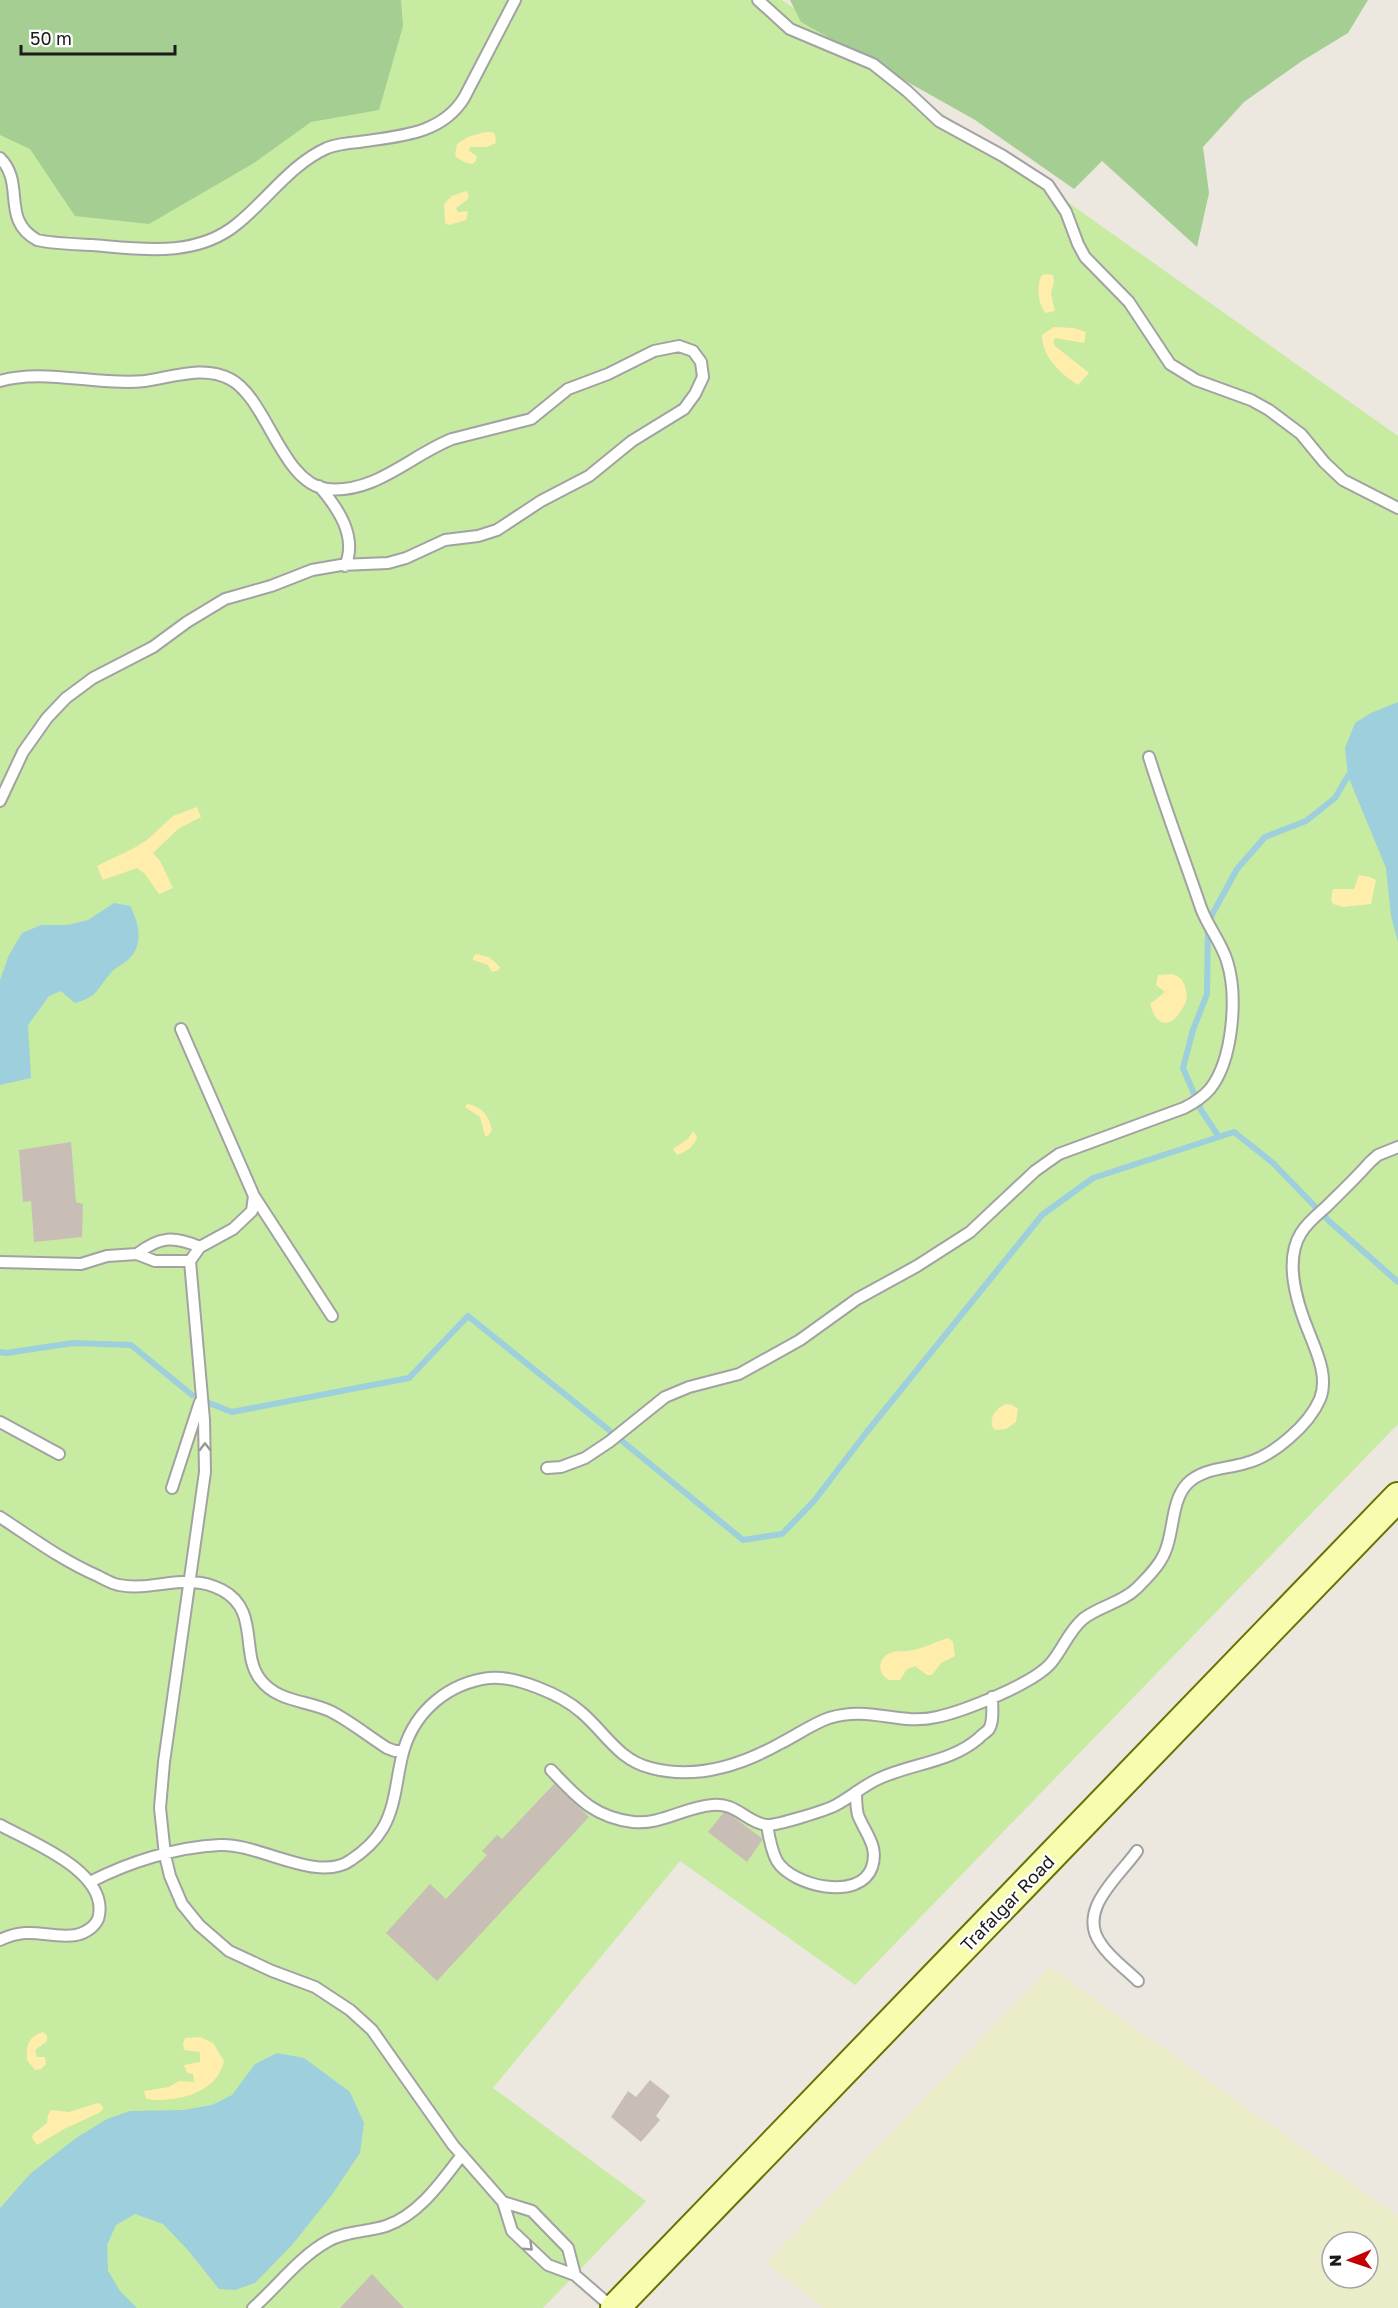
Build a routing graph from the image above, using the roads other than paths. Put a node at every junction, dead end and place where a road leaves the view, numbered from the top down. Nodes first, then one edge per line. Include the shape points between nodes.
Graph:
1 (514, 0) edge
2 (758, 0) edge
3 (0, 158) edge
4 (0, 381) edge
5 (319, 486) junction
6 (1398, 508) edge
7 (345, 566) junction
8 (1149, 757) dead end
9 (0, 801) edge
10 (181, 1029) dead end
11 (1398, 1147) edge
12 (254, 1196) junction
13 (200, 1247) junction
14 (137, 1254) junction
15 (190, 1261) junction
16 (0, 1262) edge
17 (332, 1316) dead end
18 (201, 1399) junction
19 (0, 1422) edge
20 (58, 1454) dead end
21 (547, 1468) dead end
22 (172, 1488) dead end
23 (1398, 1497) edge
24 (0, 1517) edge
25 (190, 1582) junction
26 (992, 1697) junction
27 (404, 1750) junction
28 (551, 1770) dead end
29 (856, 1792) junction
30 (0, 1825) edge
31 (767, 1825) junction
32 (1137, 1851) dead end
33 (165, 1855) junction
34 (90, 1882) junction
35 (0, 1941) edge
36 (1138, 1981) dead end
37 (462, 2155) junction
38 (503, 2202) junction
39 (575, 2275) junction
40 (253, 2308) edge
41 (614, 2308) edge

1 - 3 lane via 475,79 448,117 430,128 343,144 309,158 237,224 220,237 201,244 152,249 37,240 25,232 16,218 11,176
2 - 6 lane via 790,28 873,64 939,121 1048,185 1066,212 1085,257 1129,302 1170,364 1196,380 1269,410 1301,434 1343,480
4 - 5 lane via 42,377 123,382 213,373 230,379 244,391 297,470
5 - 7 lane via 347,531 350,546
5 - 7 lane via 343,489 369,483 440,444 524,422 568,389 654,351 679,346 693,351 701,362 703,377 684,409 632,441 589,476 497,530 445,540 395,562
7 - 9 lane via 302,573 225,599 153,646 93,678 47,718 23,752
8 - 21 lane via 1230,976 1233,1010 1228,1039 1221,1068 1210,1089 1184,1108 1059,1154 1035,1171 970,1232 848,1305 800,1340 739,1374 665,1397 585,1458
10 - 12 lane
11 - 26 lane via 1370,1162 1304,1228 1295,1246 1294,1282 1323,1377 1322,1394 1314,1411 1276,1449 1246,1463 1204,1473 1187,1483 1167,1550 1140,1585 1126,1597 1086,1616 1046,1668
12 - 13 lane via 252,1210 233,1229
12 - 17 lane
13 - 14 lane via 180,1238 152,1243
13 - 15 lane
14 - 15 lane via 155,1261
14 - 16 lane via 107,1256 81,1264
15 - 18 lane
18 - 22 lane
25 -> 18 lane via 205,1472
19 - 20 lane
23 - 41 main road, Trafalgar Road
24 - 25 lane via 80,1569 119,1585
25 - 27 lane via 222,1590 239,1606 249,1629 254,1669 268,1688 290,1700 330,1712 387,1748
25 - 33 lane via 164,1762 160,1808
26 - 27 lane via 938,1717 848,1713 815,1724 741,1762 680,1772 651,1768 624,1756 581,1712 561,1699 523,1682 500,1677 456,1687 432,1702
26 - 29 lane via 989,1729 974,1742 954,1754 878,1779
27 - 33 lane via 384,1825 375,1839 346,1864 315,1867 230,1845
28 - 31 lane via 586,1806 610,1816 634,1822 657,1820 716,1804 736,1808
29 - 31 lane via 834,1806
29 - 31 lane via 856,1807 872,1841 874,1856 871,1869 854,1884 828,1888 789,1872 777,1862
30 - 34 lane via 41,1846
32 - 36 lane via 1094,1911 1093,1931 1100,1944
33 - 34 lane via 118,1868
33 - 37 lane via 182,1904 199,1925 229,1951 315,1987 350,2010 372,2031
34 - 35 lane via 97,1894 99,1915 98,1921 85,1932 23,1932
37 - 38 lane
37 - 40 lane via 408,2216 386,2226 330,2240 308,2254
38 -> 39 lane via 512,2231 548,2265
38 - 39 lane via 532,2211 568,2248
39 - 41 lane

